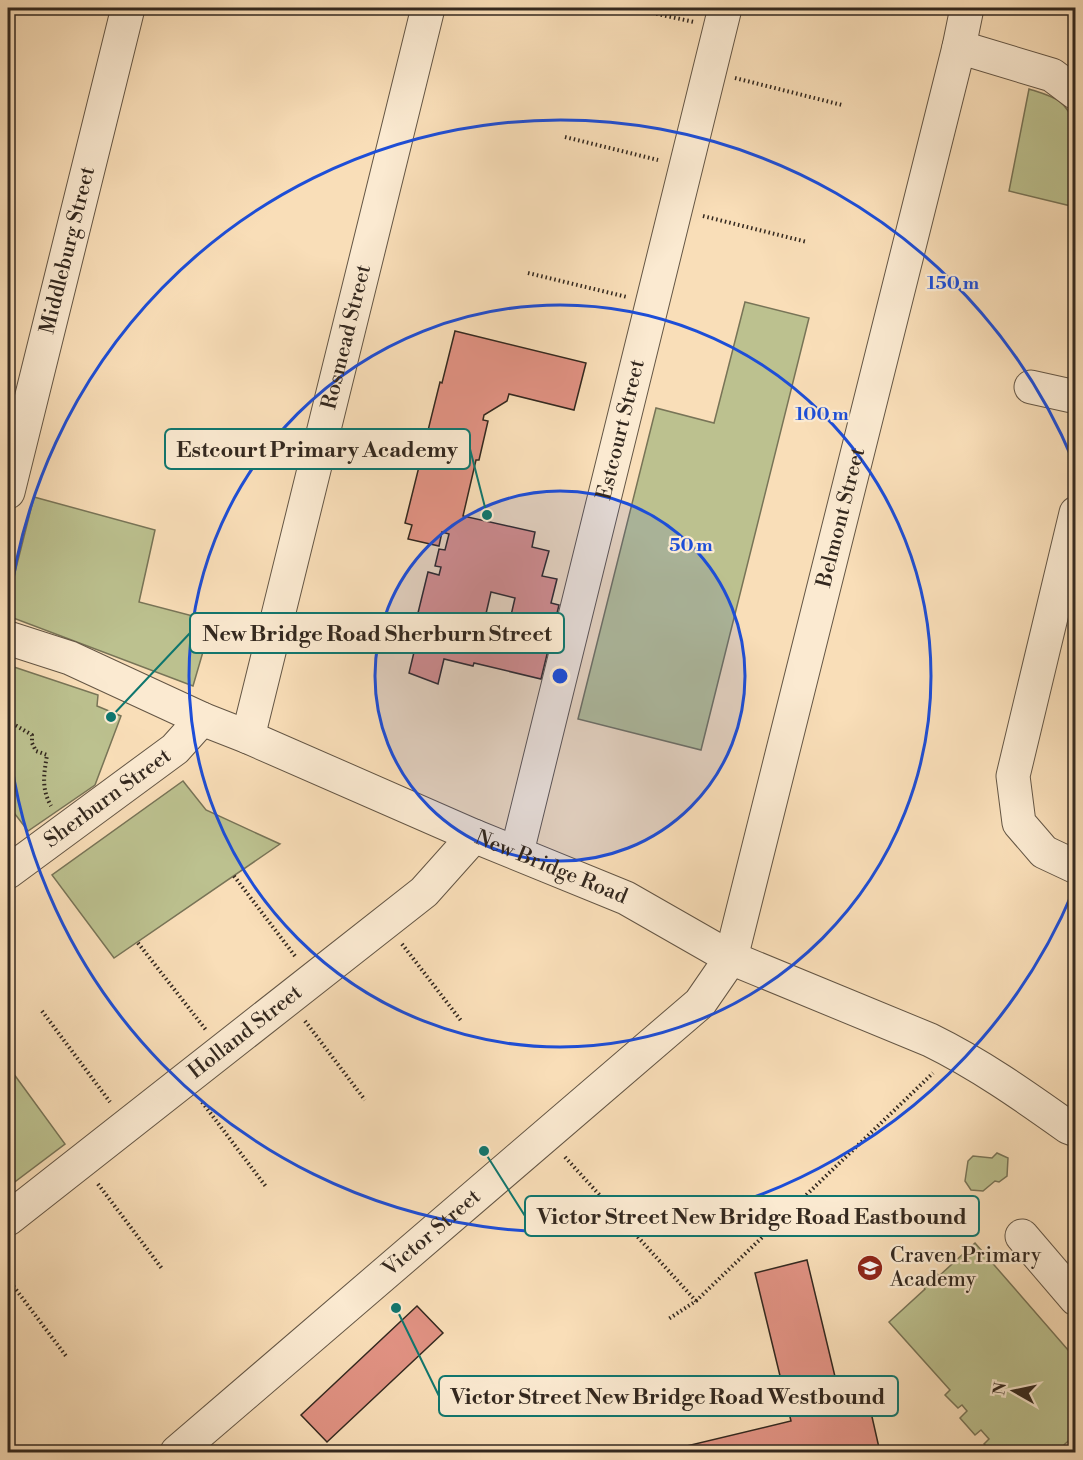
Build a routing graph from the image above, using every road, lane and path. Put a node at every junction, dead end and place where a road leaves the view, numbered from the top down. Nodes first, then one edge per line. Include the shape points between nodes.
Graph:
1 (128, 8) edge
2 (428, 8) edge
3 (630, 8) edge
4 (967, 8) edge
5 (722, 18) edge
6 (959, 47) junction
7 (709, 72) junction
8 (1076, 93) edge
9 (842, 105) dead end
10 (565, 137) dead end
11 (686, 166) junction
12 (675, 208) junction
13 (807, 242) dead end
14 (528, 273) dead end
15 (652, 303) junction
16 (1031, 387) dead end
17 (1076, 397) edge
18 (8, 492) edge
19 (1076, 513) edge
20 (8, 638) edge
21 (202, 719) junction
22 (8, 721) edge
23 (248, 736) junction
24 (64, 830) junction
25 (474, 836) junction
26 (517, 852) junction
27 (1076, 867) edge
28 (8, 872) edge
29 (234, 876) dead end
30 (386, 922) junction
31 (138, 943) dead end
32 (731, 958) junction
33 (301, 989) junction
34 (42, 1011) dead end
35 (462, 1022) dead end
36 (222, 1051) junction
37 (956, 1052) junction
38 (185, 1080) junction
39 (365, 1100) dead end
40 (128, 1125) junction
41 (1076, 1130) edge
42 (546, 1137) junction
43 (81, 1162) junction
44 (267, 1188) dead end
45 (8, 1219) edge
46 (1022, 1236) dead end
47 (163, 1270) dead end
48 (8, 1279) edge
49 (1076, 1299) edge
50 (696, 1301) junction
51 (668, 1320) dead end
52 (66, 1356) dead end
53 (177, 1452) edge

1 - 18 street, Middleburg Street
2 - 23 street, Rosmead Street
3 - 5 path
4 - 6 street, Belmont Street
5 - 7 street, Estcourt Street
6 - 8 street via 1052,75
6 - 32 street, Belmont Street
7 - 9 path
7 - 11 street, Estcourt Street
10 - 11 path
11 - 12 street, Estcourt Street
12 - 13 path
12 - 15 street, Estcourt Street
14 - 15 path
15 - 26 street, Estcourt Street
16 - 17 street
19 - 27 street via 1013,776 1019,823 1044,852
20 - 21 street, New Bridge Road via 70,658
21 - 23 street, New Bridge Road
21 - 24 street, Sherburn Street via 175,749
22 - 24 path via 32,735 36,751 47,755 43,782 46,797
23 - 25 street, New Bridge Road
24 - 28 street, Sherburn Street
25 - 26 street, New Bridge Road
25 - 30 street, Holland Street via 424,892
26 - 32 street, New Bridge Road via 626,898
29 - 33 path
30 - 33 street, Holland Street
30 - 35 path
31 - 36 path
32 - 37 street, New Bridge Road
32 - 42 street, Victor Street via 700,1003
33 - 36 street, Holland Street
33 - 39 path
34 - 40 path
36 - 38 street, Holland Street
37 - 41 street, New Bridge Road
37 - 50 path
38 - 40 street, Holland Street
38 - 44 path
40 - 43 street, Holland Street
42 - 50 path
42 - 53 street, Victor Street
43 - 45 street, Holland Street
43 - 47 path
46 - 49 street
48 - 52 path
50 - 51 path

